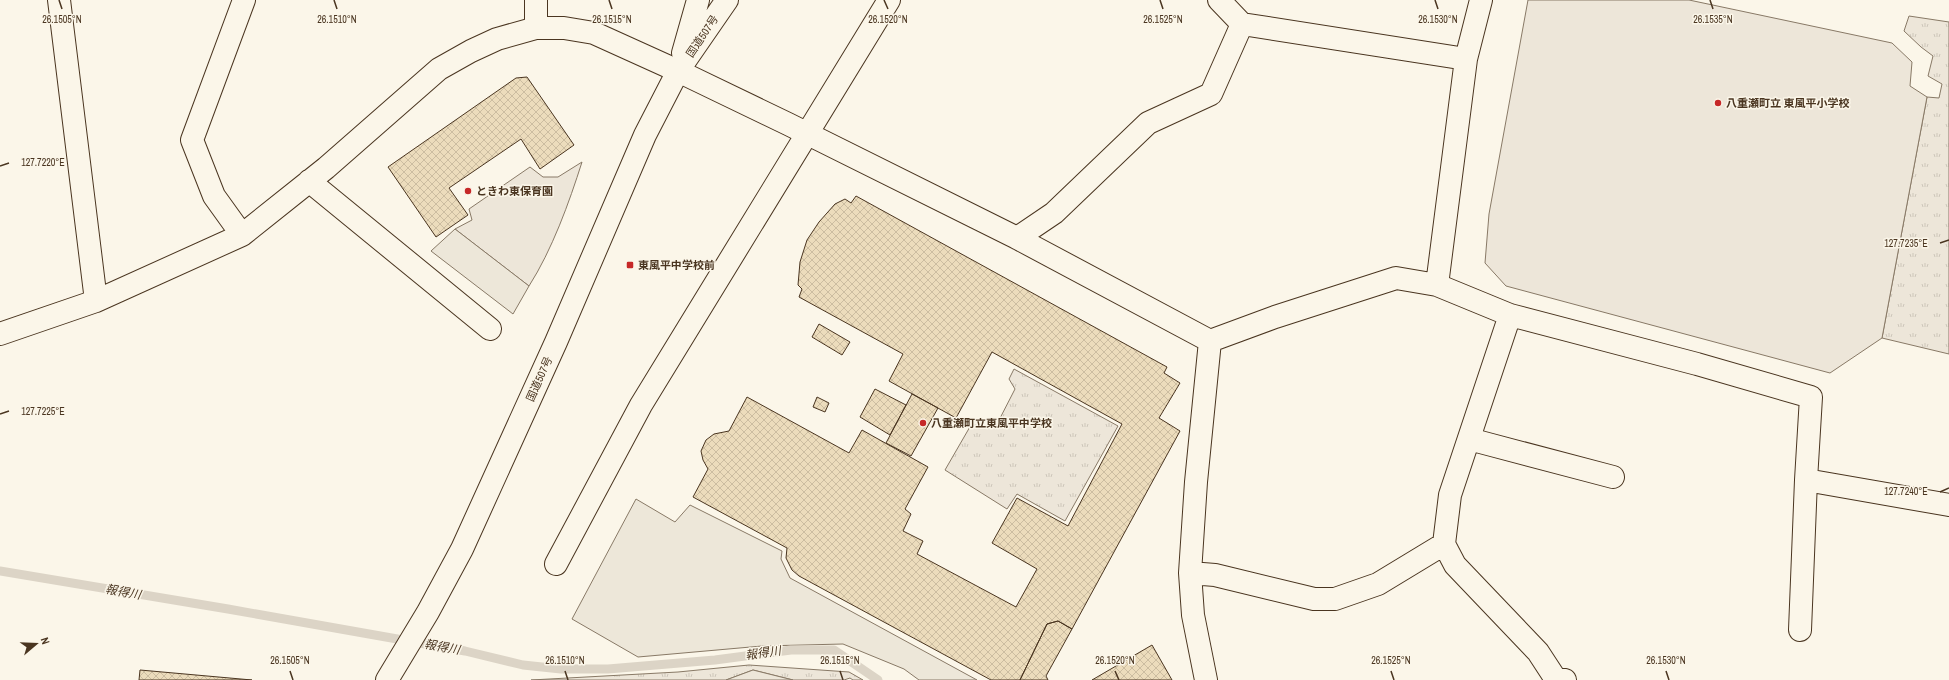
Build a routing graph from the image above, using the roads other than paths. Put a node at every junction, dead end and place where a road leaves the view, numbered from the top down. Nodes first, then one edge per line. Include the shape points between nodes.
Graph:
1 (59, 0) edge
2 (244, 0) edge
3 (536, 0) edge
4 (698, 0) edge
5 (726, 0) edge
6 (889, 0) edge
7 (1219, 0) edge
8 (1481, 0) edge
9 (1242, 24) junction
10 (536, 28) junction
11 (1466, 59) junction
12 (678, 71) junction
13 (808, 134) junction
14 (309, 181) junction
15 (242, 235) junction
16 (1016, 238) junction
17 (1437, 285) junction
18 (96, 301) junction
19 (1510, 315) junction
20 (490, 329) dead end
21 (0, 334) edge
22 (1210, 341) junction
23 (1469, 439) junction
24 (1613, 477) dead end
25 (1806, 480) junction
26 (1949, 505) edge
27 (1444, 544) junction
28 (556, 564) dead end
29 (1190, 573) junction
30 (1800, 630) dead end
31 (387, 680) edge
32 (1206, 680) edge
33 (1565, 680) edge

1 - 18 main road
2 - 15 main road via 192,140 214,196
3 - 10 main road
4 - 12 main road, 国道507号
5 - 12 main road, 国道507号
6 - 13 main road
7 - 9 main road
8 - 11 main road
9 - 11 main road
9 - 16 main road via 1211,94 1148,123 1054,213
10 - 12 main road via 564,28 594,33
10 - 14 main road via 497,39 471,50 439,70
11 - 17 main road
12 - 13 main road
12 - 31 main road, 国道507号 via 634,160 556,342 462,549
13 - 16 main road
13 - 28 main road via 641,405
14 - 15 main road
14 - 20 main road
15 - 18 main road
16 - 22 main road
17 - 19 main road
17 - 22 main road via 1396,278
18 - 21 main road
19 - 23 main road
19 - 25 main road via 1811,397
22 - 29 main road
23 - 24 main road
23 - 27 main road via 1450,495
25 - 26 main road
25 - 30 main road
27 - 29 main road via 1378,584 1335,599 1314,599 1216,574
27 - 33 main road via 1455,565 1538,652 1555,678
29 - 32 main road via 1193,616

